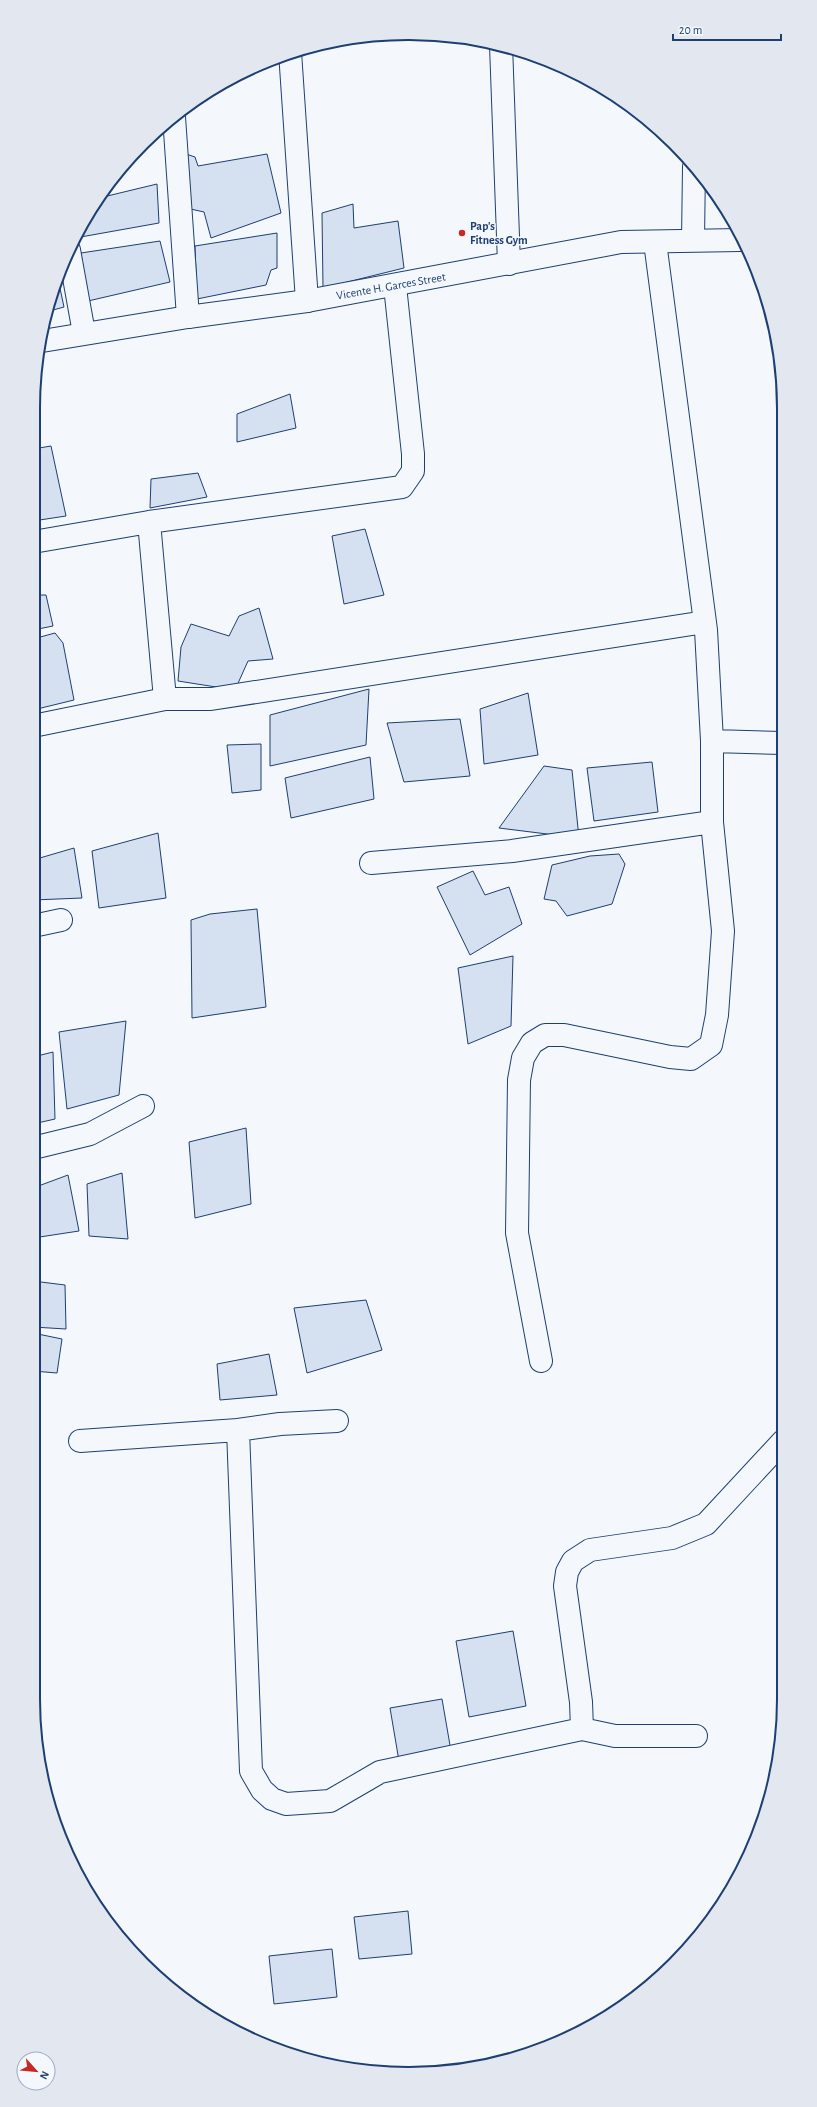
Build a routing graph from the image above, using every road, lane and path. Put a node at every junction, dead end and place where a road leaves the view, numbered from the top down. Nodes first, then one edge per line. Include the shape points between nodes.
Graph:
1 (501, 52) edge
2 (291, 60) edge
3 (174, 124) edge
4 (694, 175) edge
5 (693, 240) junction
6 (736, 240) edge
7 (655, 242) junction
8 (71, 261) edge
9 (509, 264) junction
10 (395, 286) junction
11 (307, 301) junction
12 (188, 317) junction
13 (84, 333) junction
14 (46, 340) edge
15 (149, 522) junction
16 (40, 541) edge
17 (705, 622) junction
18 (165, 699) junction
19 (40, 725) edge
20 (712, 741) junction
21 (777, 743) edge
22 (712, 822) junction
23 (371, 863) dead end
24 (62, 920) dead end
25 (40, 925) edge
26 (143, 1106) dead end
27 (40, 1146) edge
28 (541, 1361) dead end
29 (337, 1421) dead end
30 (238, 1430) junction
31 (80, 1441) dead end
32 (777, 1447) edge
33 (582, 1729) junction
34 (696, 1736) dead end

1 - 9 street
2 - 11 street
3 - 12 street
4 - 5 street
5 - 6 street, Vicente H. Garces Street
5 - 7 street, Vicente H. Garces Street
7 - 9 street, Vicente H. Garces Street via 621,242
7 - 17 street
8 - 13 street
9 - 10 street, Vicente H. Garces Street
10 - 11 street, Vicente H. Garces Street
10 - 15 street via 413,454 413,471 402,487
11 - 12 street, Vicente H. Garces Street
12 - 13 street, Vicente H. Garces Street
13 - 14 street, Vicente H. Garces Street
15 - 16 street
15 - 18 street
17 - 18 street via 211,699
17 - 20 street
18 - 19 street
20 - 21 street
20 - 22 street
22 - 23 street via 512,851
22 - 28 street via 723,931 717,1015 711,1045 691,1059 564,1035 545,1035 532,1043 523,1058 520,1080 517,1233
24 - 25 street
26 - 27 street via 90,1134
29 - 30 street via 280,1424
30 - 31 street
30 - 33 street via 251,1771 262,1790 272,1799 286,1804 330,1802 380,1772
32 - 33 street via 706,1524 672,1538 590,1550 573,1561 567,1572 565,1586 581,1702
33 - 34 street via 615,1736

